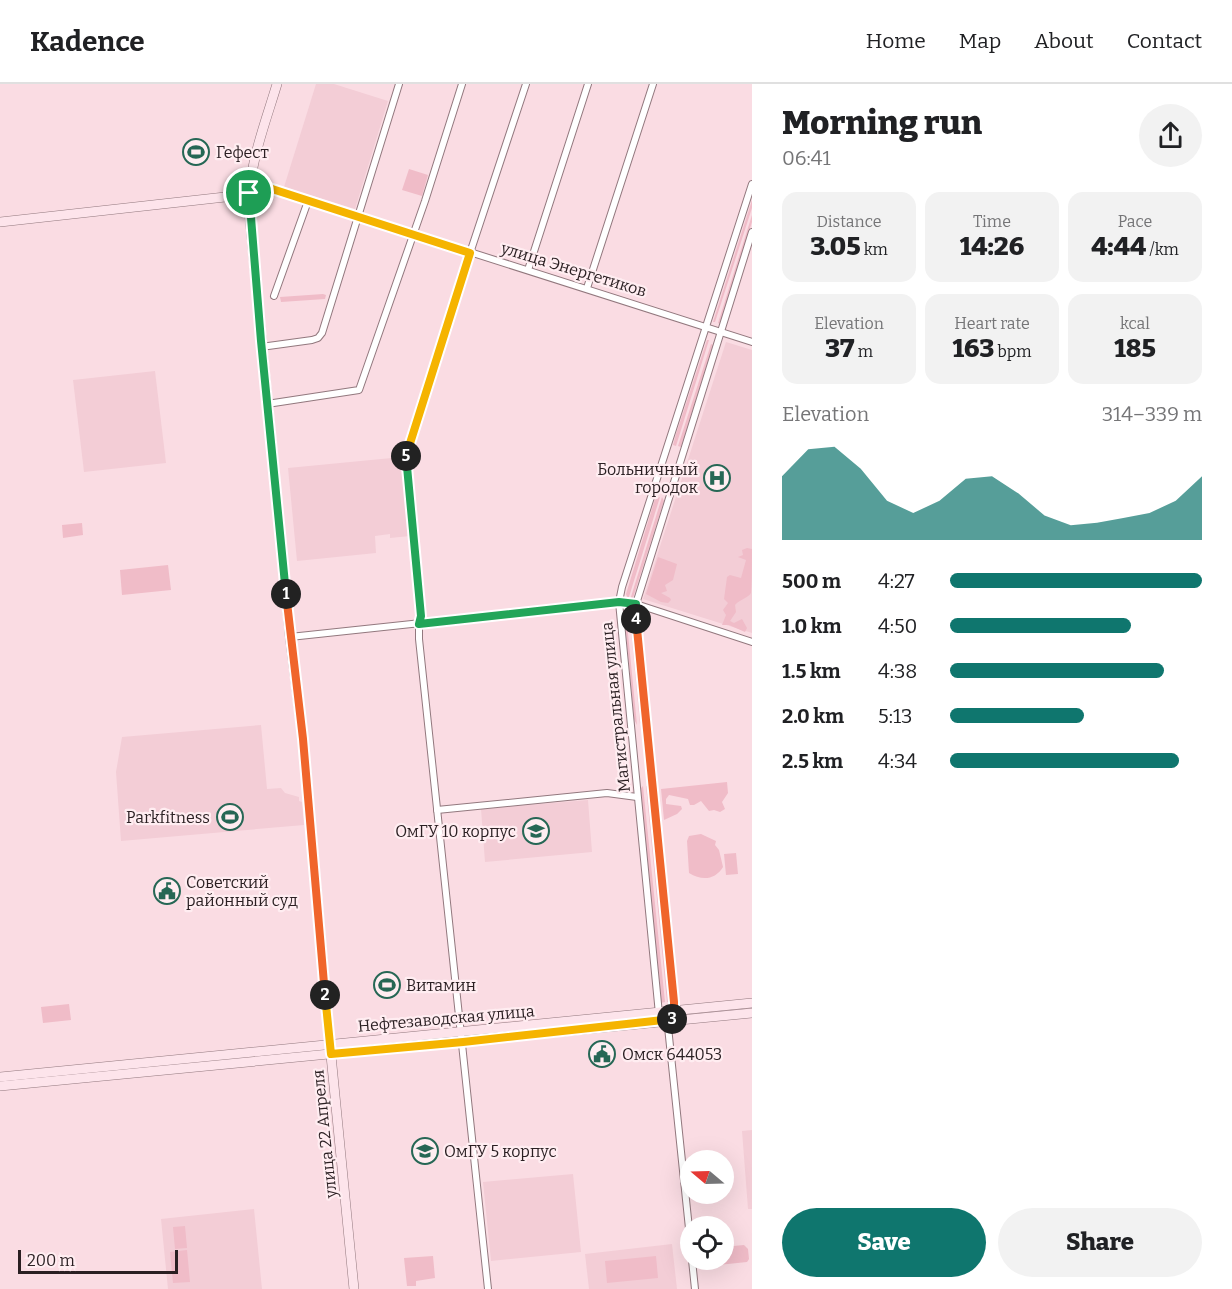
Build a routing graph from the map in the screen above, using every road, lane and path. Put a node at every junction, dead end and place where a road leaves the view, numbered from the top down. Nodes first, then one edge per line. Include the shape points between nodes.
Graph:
1 (277, 84) edge
2 (399, 84) edge
3 (462, 84) edge
4 (526, 84) edge
5 (588, 84) edge
6 (653, 84) edge
7 (752, 184) edge
8 (249, 193) junction
9 (308, 201) junction
10 (359, 217) junction
11 (0, 222) edge
12 (752, 232) edge
13 (412, 235) junction
14 (470, 253) junction
15 (528, 270) junction
16 (587, 288) junction
17 (274, 296) dead end
18 (706, 328) junction
19 (720, 332) junction
20 (752, 342) edge
21 (261, 347) junction
22 (267, 404) junction
23 (619, 602) junction
24 (636, 604) junction
25 (419, 624) junction
26 (290, 637) junction
27 (752, 642) edge
28 (637, 797) junction
29 (437, 810) junction
30 (752, 1003) edge
31 (658, 1013) junction
32 (752, 1013) edge
33 (670, 1020) junction
34 (328, 1032) junction
35 (462, 1037) junction
36 (342, 1047) junction
37 (326, 1049) junction
38 (332, 1066) junction
39 (0, 1077) edge
40 (0, 1086) edge
41 (688, 1216) edge
42 (693, 1270) edge
43 (354, 1289) edge
44 (488, 1289) edge
45 (695, 1289) edge

1 - 8 main road, улица 22 Апреля
2 - 10 street
3 - 13 street
4 - 14 street
5 - 15 street
6 - 16 street
7 - 18 street, Магистральная улица
8 - 9 street, улица Энергетиков via 266,187
8 - 11 main road, улица Энергетиков
8 - 21 main road, улица 22 Апреля
9 - 10 street, улица Энергетиков
9 - 17 street
10 - 13 street, улица Энергетиков
10 - 21 street via 322,333 312,340
12 - 19 street, Магистральная улица
13 - 14 street, улица Энергетиков
13 - 22 street via 359,390
14 - 15 street, улица Энергетиков
14 - 25 street via 406,454
15 - 16 street, улица Энергетиков
16 - 18 street, улица Энергетиков
18 - 19 street, улица Энергетиков
18 - 23 street, Магистральная улица
19 - 20 street, улица Энергетиков
19 - 24 street, Магистральная улица
21 - 22 main road, улица 22 Апреля
22 - 26 main road, улица 22 Апреля
23 - 24 street
23 - 25 street
23 - 28 street, Магистральная улица
24 - 27 street
24 - 33 street, Магистральная улица
25 - 26 street
25 - 29 street
26 - 34 main road, улица 22 Апреля via 303,739
28 - 29 street via 607,793
28 - 31 street, Магистральная улица
29 - 35 street
30 - 33 main road, Нефтезаводская улица
31 - 33 main road, Нефтезаводская улица
31 - 33 street, Магистральная улица
31 - 35 main road, Нефтезаводская улица
32 - 33 main road, Нефтезаводская улица
33 - 35 main road, Нефтезаводская улица
33 - 41 street, Магистральная улица
34 - 36 main road
34 - 37 main road, улица 22 Апреля
35 - 36 main road, Нефтезаводская улица
35 - 44 street
36 - 37 main road, Нефтезаводская улица
36 - 38 main road
37 - 38 main road, улица 22 Апреля
37 - 39 main road, Нефтезаводская улица
37 - 40 main road, Нефтезаводская улица
38 - 43 main road, улица 22 Апреля
42 - 45 street

